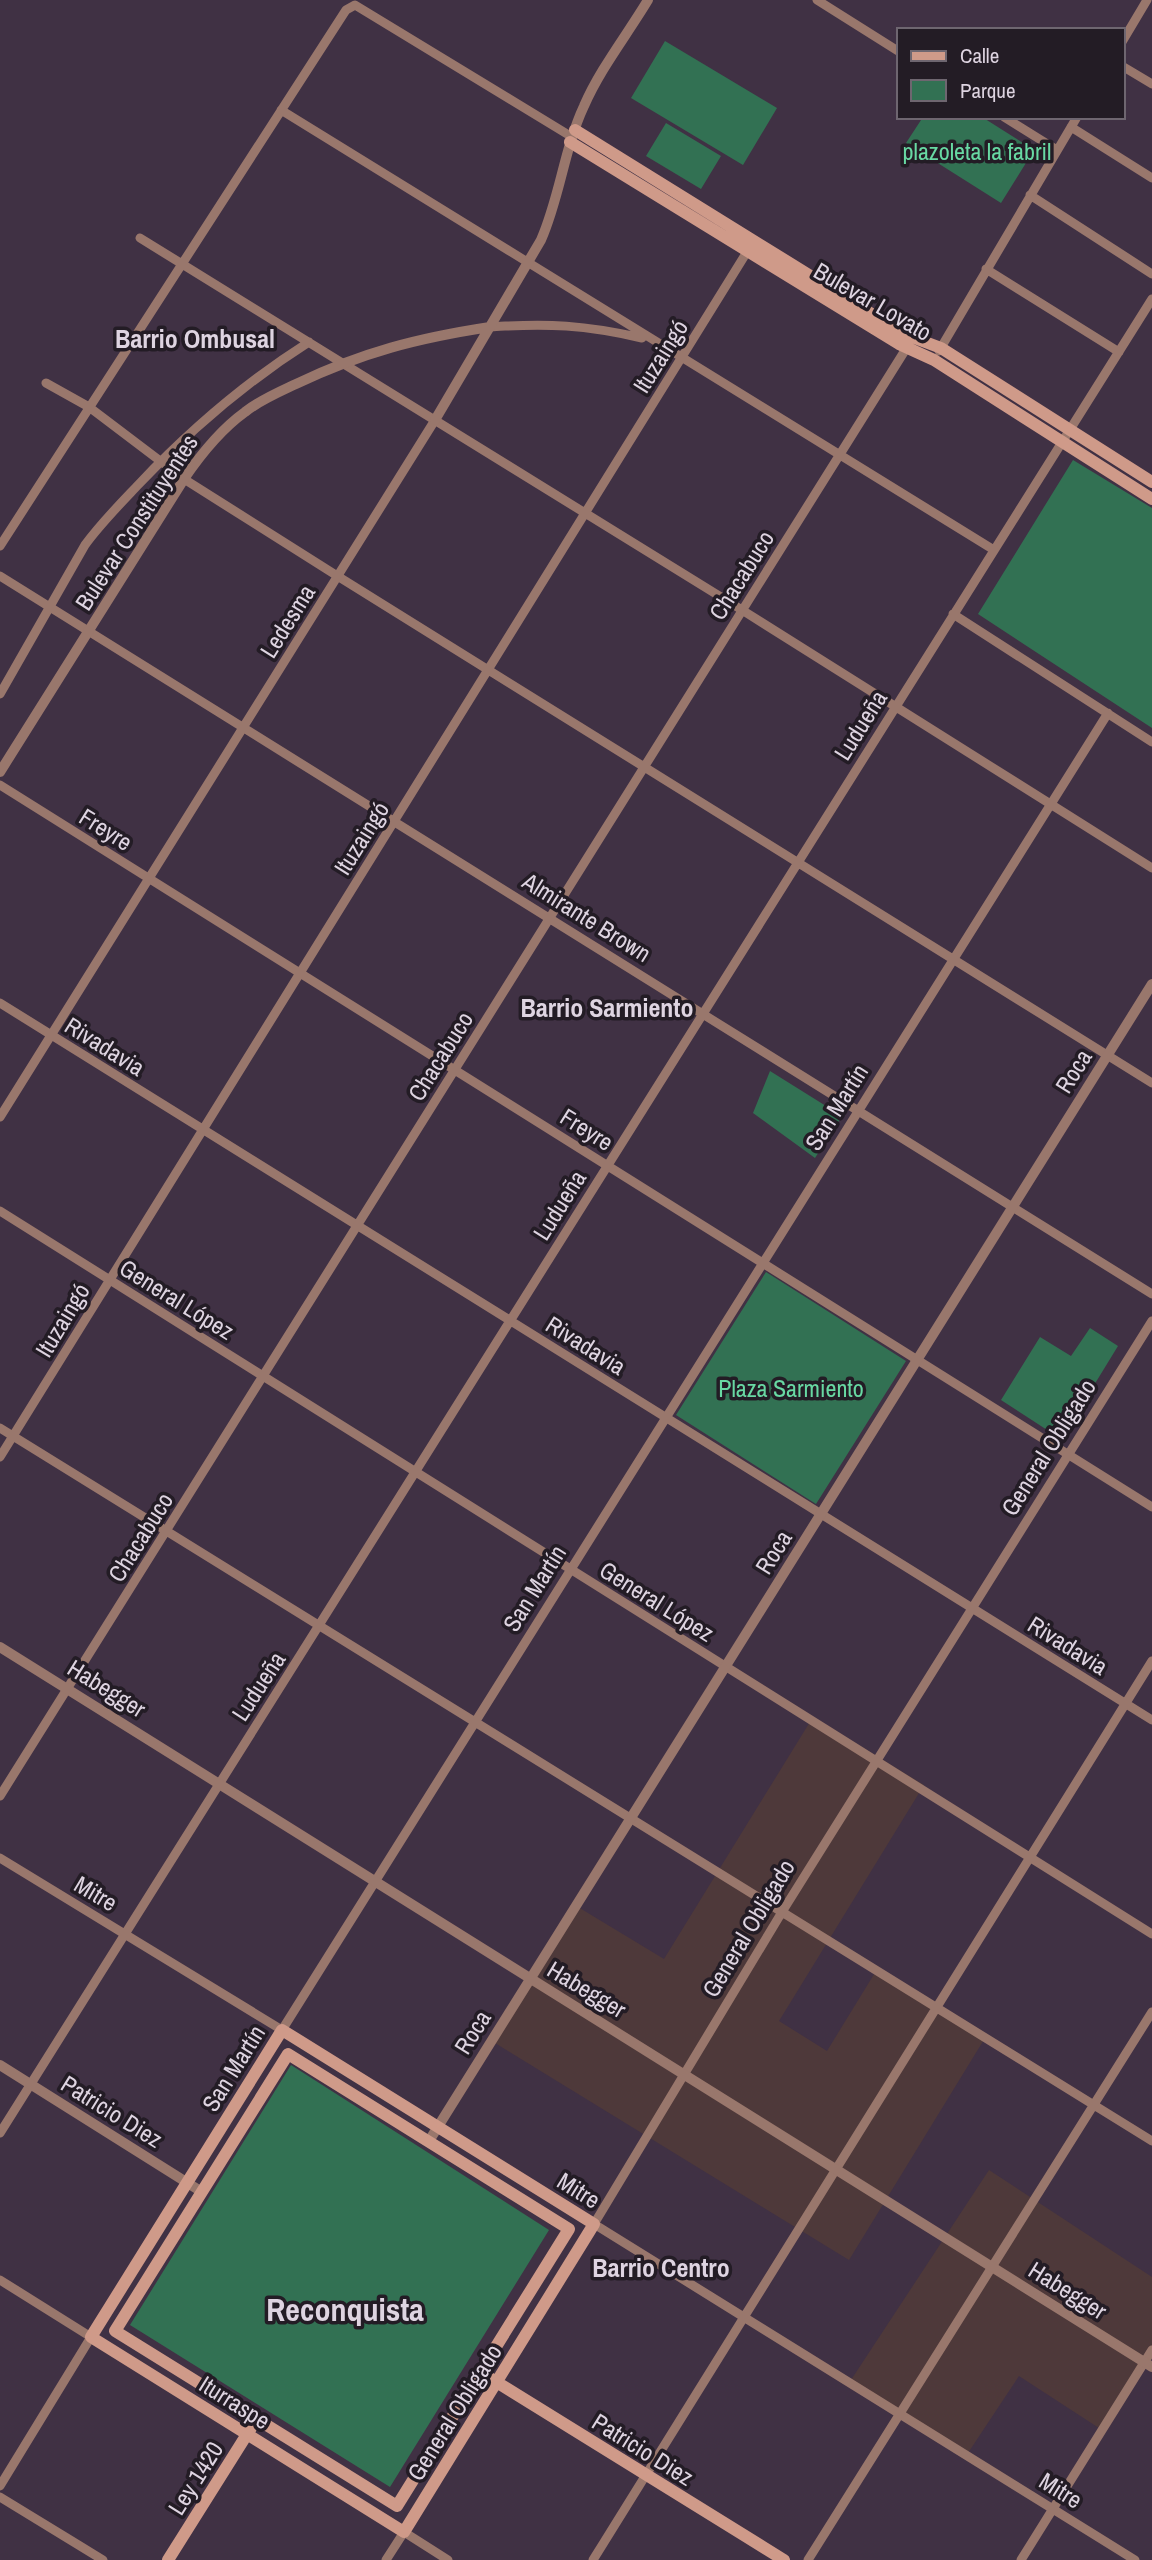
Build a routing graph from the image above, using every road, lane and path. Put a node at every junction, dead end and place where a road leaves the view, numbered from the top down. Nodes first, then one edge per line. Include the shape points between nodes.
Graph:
1 (648, 0) edge
2 (817, 0) edge
3 (1147, 0) edge
4 (1124, 39) edge
5 (897, 50) edge
6 (1124, 67) edge
7 (1152, 84) edge
8 (281, 110) junction
9 (1007, 119) edge
10 (1076, 119) edge
11 (1071, 127) junction
12 (572, 136) junction
13 (1057, 150) junction
14 (1152, 178) edge
15 (1030, 195) junction
16 (140, 238) dead end
17 (751, 245) junction
18 (182, 264) junction
19 (528, 264) junction
20 (986, 269) junction
21 (1152, 274) edge
22 (1152, 299) edge
23 (490, 327) junction
24 (651, 340) junction
25 (309, 342) junction
26 (910, 342) junction
27 (941, 348) junction
28 (1119, 352) junction
29 (681, 358) junction
30 (934, 360) junction
31 (344, 363) junction
32 (46, 383) dead end
33 (89, 407) junction
34 (435, 420) junction
35 (1071, 432) junction
36 (1063, 443) junction
37 (839, 455) junction
38 (161, 461) junction
39 (184, 479) junction
40 (1152, 482) edge
41 (1152, 499) edge
42 (586, 513) junction
43 (0, 546) edge
44 (994, 550) junction
45 (0, 576) edge
46 (339, 577) junction
47 (51, 608) junction
48 (742, 610) junction
49 (953, 614) junction
50 (90, 631) junction
51 (488, 670) junction
52 (0, 694) edge
53 (895, 706) junction
54 (1108, 713) junction
55 (245, 727) junction
56 (1152, 742) edge
57 (644, 766) junction
58 (0, 772) edge
59 (0, 785) edge
60 (1051, 804) junction
61 (394, 821) junction
62 (798, 862) junction
63 (1152, 868) edge
64 (150, 879) junction
65 (550, 916) junction
66 (953, 959) junction
67 (299, 973) junction
68 (1152, 984) edge
69 (0, 1003) edge
70 (703, 1012) junction
71 (51, 1036) junction
72 (1107, 1055) junction
73 (454, 1069) junction
74 (1152, 1083) edge
75 (859, 1111) junction
76 (0, 1117) edge
77 (202, 1130) junction
78 (607, 1165) junction
79 (1013, 1208) junction
80 (0, 1211) edge
81 (357, 1225) junction
82 (763, 1263) junction
83 (109, 1280) junction
84 (1152, 1294) edge
85 (510, 1320) junction
86 (1152, 1321) edge
87 (917, 1360) junction
88 (263, 1375) junction
89 (666, 1418) junction
90 (0, 1428) edge
91 (13, 1436) junction
92 (1069, 1454) junction
93 (0, 1457) edge
94 (415, 1471) junction
95 (1152, 1507) edge
96 (820, 1515) junction
97 (168, 1530) junction
98 (571, 1569) junction
99 (972, 1608) junction
100 (320, 1625) junction
101 (0, 1647) edge
102 (1152, 1661) edge
103 (725, 1667) junction
104 (67, 1688) junction
105 (1125, 1704) junction
106 (1152, 1720) edge
107 (475, 1722) junction
108 (876, 1761) junction
109 (219, 1784) junction
110 (0, 1796) edge
111 (630, 1819) junction
112 (0, 1858) edge
113 (1030, 1858) junction
114 (375, 1882) junction
115 (782, 1912) junction
116 (124, 1934) junction
117 (1152, 1934) edge
118 (530, 1979) junction
119 (937, 2009) junction
120 (1152, 2012) edge
121 (282, 2030) junction
122 (288, 2054) joint
123 (0, 2065) edge
124 (684, 2074) junction
125 (30, 2084) junction
126 (1095, 2106) junction
127 (438, 2127) junction
128 (0, 2133) edge
129 (429, 2141) junction
130 (1152, 2141) edge
131 (836, 2170) junction
132 (187, 2182) junction
133 (202, 2192) junction
134 (594, 2224) junction
135 (993, 2267) junction
136 (0, 2280) edge
137 (743, 2318) junction
138 (115, 2331) joint
139 (91, 2337) junction
140 (1152, 2350) edge
141 (1148, 2365) edge
142 (480, 2371) junction
143 (497, 2382) junction
144 (901, 2415) junction
145 (257, 2419) junction
146 (247, 2435) junction
147 (646, 2475) junction
148 (0, 2486) edge
149 (0, 2497) edge
150 (1052, 2510) junction
151 (404, 2532) junction
152 (103, 2560) edge
153 (168, 2560) edge
154 (386, 2560) edge
155 (448, 2560) edge
156 (593, 2560) edge
157 (785, 2560) edge
158 (808, 2560) edge
159 (1021, 2560) edge
160 (1135, 2560) edge

1 - 12 street, Ledesma via 590,94
2 - 5 street
3 - 4 street
6 - 7 street
8 - 12 street via 346,10 355,5
8 - 18 street
8 - 19 street
9 - 13 street
10 - 11 street
11 - 13 street
11 - 14 street
12 - 17 main road, Bulevar Lovato
12 - 19 street, Ledesma via 550,219
13 - 15 street
15 - 20 street
15 - 21 street
16 - 18 street
17 - 26 main road, Bulevar Lovato
17 - 29 street, Ituzaingó
18 - 25 street
18 - 33 street
19 - 23 street, Ledesma
19 - 24 street
20 - 27 street
20 - 28 street
22 - 28 street, Ludueña
23 - 24 street, Bulevar Constituyentes via 566,324
23 - 31 street, Bulevar Constituyentes via 439,335
23 - 34 street, Ledesma
24 - 29 street
25 - 31 street
25 - 38 street via 234,395
26 - 27 main road, Bulevar Lovato
26 - 30 main road, Bulevar Lovato
26 - 37 street, Chacabuco
27 - 30 street
27 - 35 main road, Bulevar Lovato
28 - 35 street, Ludueña
29 - 37 street
29 - 42 street, Ituzaingó
30 - 36 main road, Bulevar Lovato
31 - 34 street
31 - 39 street, Bulevar Constituyentes via 248,410 216,438
32 - 33 street
33 - 38 street
33 - 43 street
34 - 42 street
34 - 46 street, Ledesma
35 - 36 street, Ludueña
35 - 40 main road, Bulevar Lovato
36 - 41 main road, Bulevar Lovato
36 - 44 street, Ludueña
37 - 44 street
37 - 48 street, Chacabuco
38 - 39 street
38 - 47 street via 85,545
39 - 46 street
39 - 50 street, Bulevar Constituyentes
42 - 48 street
42 - 51 street, Ituzaingó
44 - 49 street, Ludueña
45 - 47 street, Almirante Brown
46 - 51 street
46 - 55 street, Ledesma
47 - 50 street, Almirante Brown
47 - 52 street
48 - 53 street
48 - 57 street, Chacabuco
49 - 53 street, Ludueña
49 - 54 street
50 - 55 street, Almirante Brown
50 - 58 street, Bulevar Constituyentes
51 - 57 street
51 - 61 street, Ituzaingó
53 - 60 street
53 - 62 street, Ludueña
54 - 56 street
54 - 60 street, San Martín
55 - 61 street, Almirante Brown
55 - 64 street, Ledesma
57 - 62 street
57 - 65 street, Chacabuco
59 - 64 street, Freyre
60 - 63 street
60 - 66 street, San Martín
61 - 65 street, Almirante Brown
61 - 67 street, Ituzaingó
62 - 66 street
62 - 70 street, Ludueña
64 - 67 street, Freyre
64 - 71 street, Ledesma
65 - 70 street, Almirante Brown
65 - 73 street, Chacabuco
66 - 72 street
66 - 75 street, San Martín
67 - 73 street, Freyre
67 - 77 street, Ituzaingó
68 - 72 street, Roca
69 - 71 street, Rivadavia
70 - 75 street, Almirante Brown
70 - 78 street, Ludueña
71 - 76 street, Ledesma
71 - 77 street, Rivadavia
72 - 74 street
72 - 79 street, Roca
73 - 78 street, Freyre
73 - 81 street, Chacabuco
75 - 79 street, Almirante Brown
75 - 82 street, San Martín
77 - 81 street, Rivadavia
77 - 83 street, Ituzaingó
78 - 82 street, Freyre
78 - 85 street, Ludueña
79 - 84 street, Almirante Brown
79 - 87 street, Roca
80 - 83 street, General López
81 - 85 street, Rivadavia
81 - 88 street, Chacabuco
82 - 87 street, Freyre
82 - 89 street, San Martín
83 - 88 street, General López
83 - 91 street, Ituzaingó
85 - 89 street, Rivadavia
85 - 94 street, Ludueña
86 - 92 street, General Obligado
87 - 92 street, Freyre
87 - 96 street, Roca
88 - 94 street, General López
88 - 97 street, Chacabuco
89 - 96 street, Rivadavia
89 - 98 street, San Martín
90 - 91 street
91 - 93 street, Ituzaingó
91 - 97 street
92 - 95 street, Freyre
92 - 99 street, General Obligado
94 - 98 street, General López
94 - 100 street, Ludueña
96 - 99 street, Rivadavia
96 - 103 street, Roca
97 - 100 street
97 - 104 street, Chacabuco
98 - 103 street, General López
98 - 107 street, San Martín
99 - 105 street, Rivadavia
99 - 108 street, General Obligado
100 - 107 street
100 - 109 street, Ludueña
101 - 104 street, Habegger
102 - 105 street
103 - 108 street, General López
103 - 111 street, Roca
104 - 109 street, Habegger
104 - 110 street, Chacabuco
105 - 106 street, Rivadavia
105 - 113 street
107 - 111 street
107 - 114 street, San Martín
108 - 113 street, General López
108 - 115 street, General Obligado
109 - 114 street, Habegger
109 - 116 street, Ludueña
111 - 115 street
111 - 118 street, Roca
112 - 116 street, Mitre
113 - 117 street, General López
113 - 119 street
114 - 118 street, Habegger
114 - 121 street, San Martín
115 - 119 street
115 - 124 street, General Obligado
116 - 121 street, Mitre
116 - 125 street, Ludueña
118 - 124 street, Habegger
118 - 127 street, Roca
119 - 126 street
119 - 131 street
120 - 126 street
121 - 127 main road, Mitre
121 - 132 main road, San Martín
122 - 129 main road, Mitre
122 - 133 main road, San Martín
123 - 125 street, Patricio Diez
124 - 131 street, Habegger
124 - 134 street, General Obligado
125 - 128 street, Ludueña
125 - 132 street, Patricio Diez
126 - 130 street
126 - 135 street
127 - 129 street, Roca
127 - 134 main road, Mitre
129 - 142 main road, Mitre via 569,2229
131 - 135 street, Habegger
131 - 137 street
132 - 133 street, Patricio Diez
132 - 139 main road, San Martín
133 - 138 main road, San Martín
134 - 137 street, Mitre
134 - 143 main road, General Obligado
135 - 141 street, Habegger
135 - 144 street
136 - 139 street, Iturraspe
137 - 144 street, Mitre
137 - 147 street
138 - 145 main road, Iturraspe
139 - 146 main road, Iturraspe
139 - 148 street, San Martín
140 - 141 street
141 - 150 street
142 - 143 main road, Patricio Diez
142 - 145 main road, Iturraspe via 397,2506
143 - 147 main road, Patricio Diez
143 - 151 main road, General Obligado
144 - 150 street, Mitre
144 - 158 street
145 - 146 main road, Ley 1420
146 - 151 main road, Iturraspe
146 - 153 main road, Ley 1420
147 - 156 street
147 - 157 main road, Patricio Diez
149 - 152 street
150 - 159 street
150 - 160 street, Mitre
151 - 154 street, General Obligado
151 - 155 street, Iturraspe

